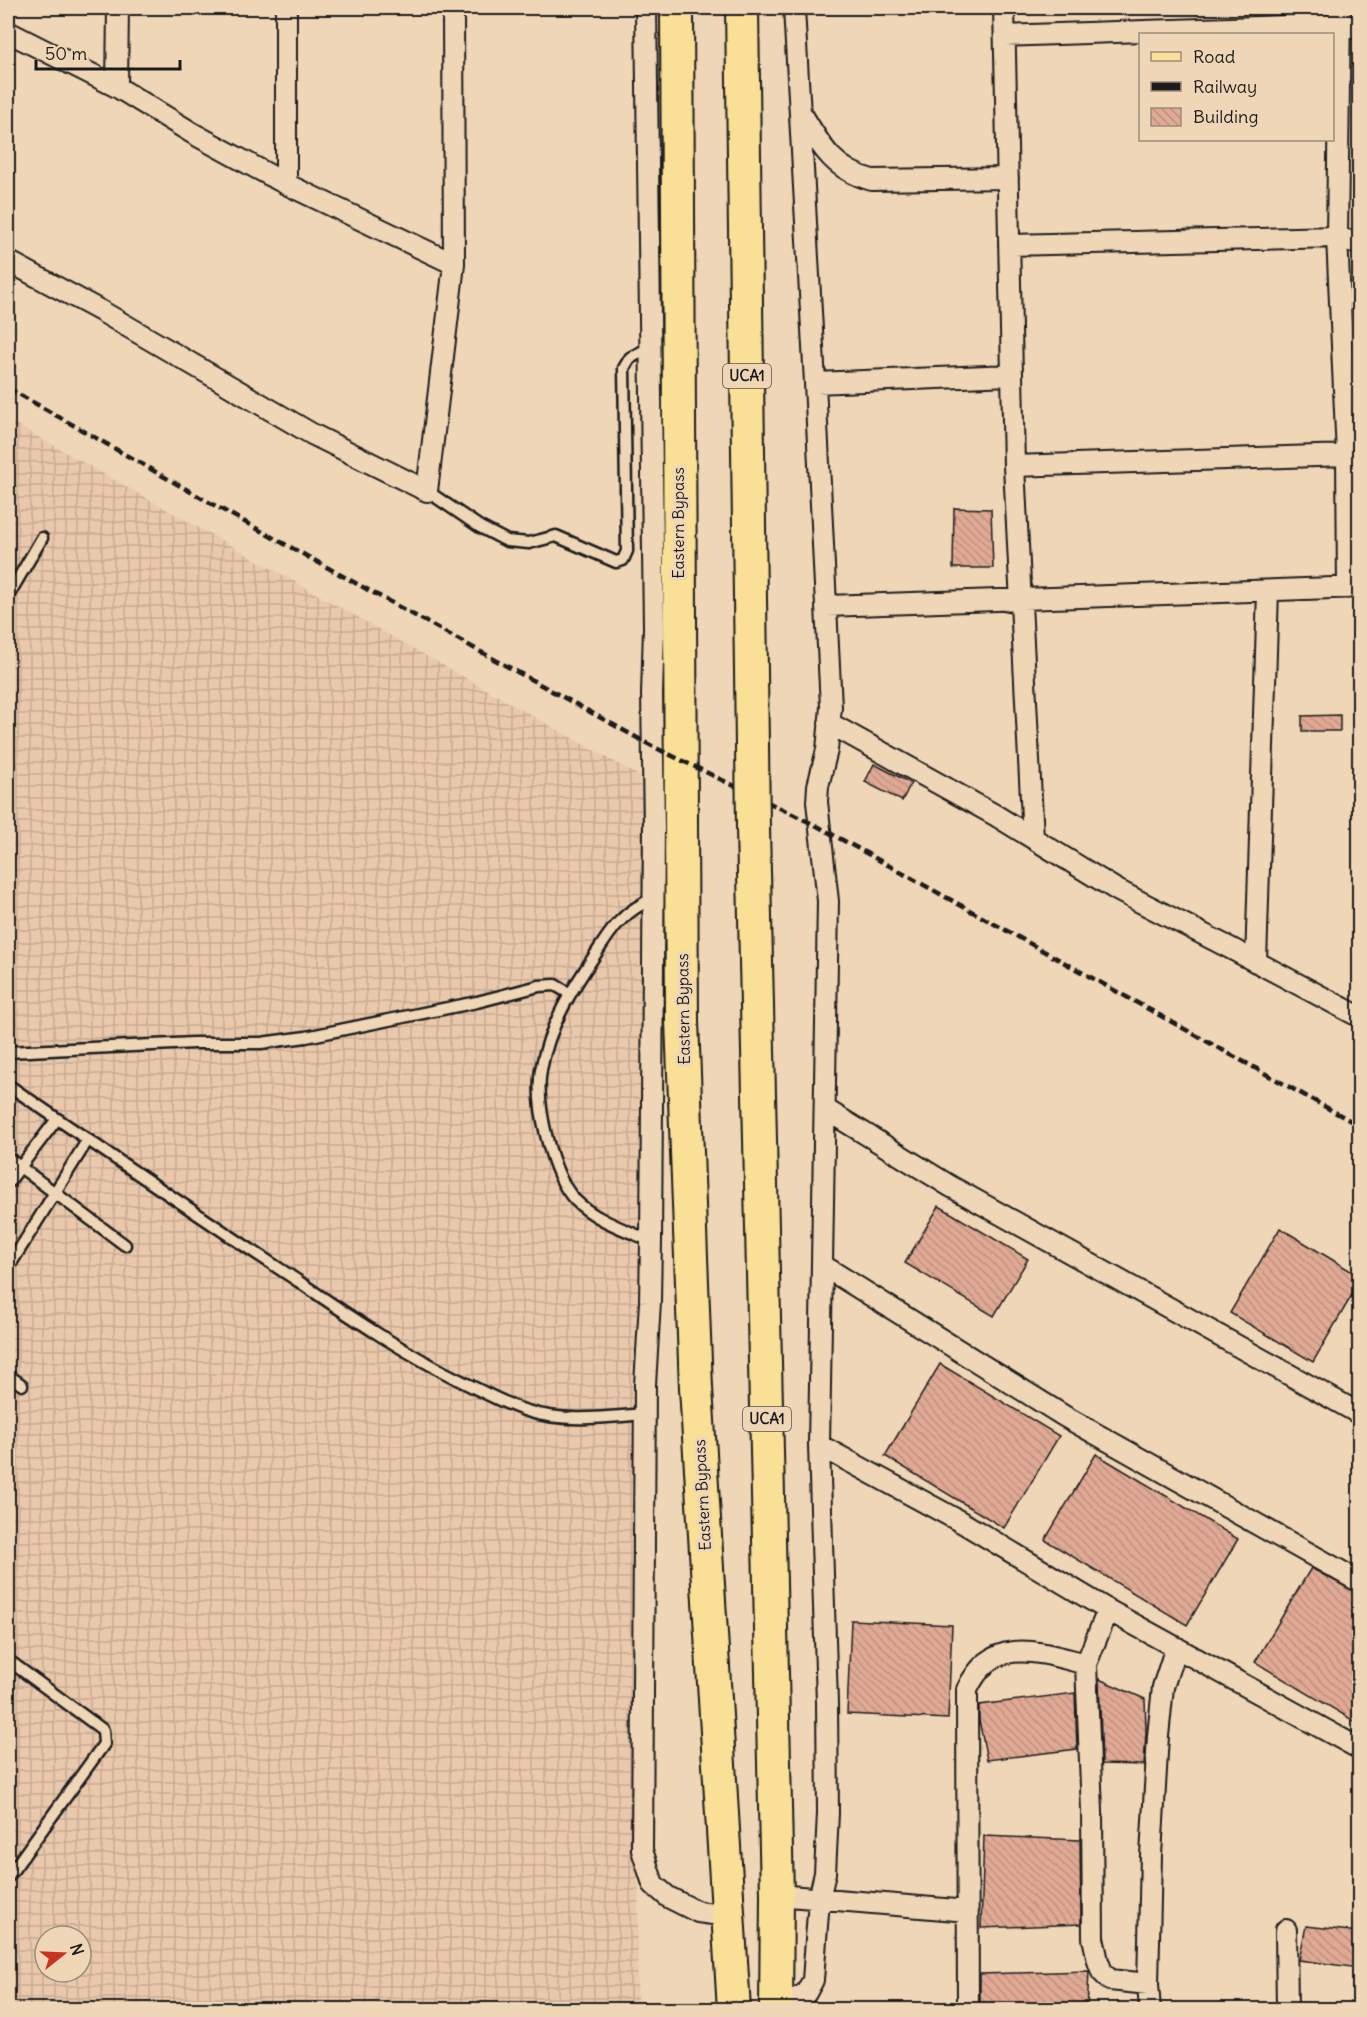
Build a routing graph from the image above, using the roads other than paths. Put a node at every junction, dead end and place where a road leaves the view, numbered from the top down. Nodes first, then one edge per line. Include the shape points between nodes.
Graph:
1 (118, 8) edge
2 (286, 8) edge
3 (453, 8) edge
4 (646, 8) edge
5 (677, 8) edge
6 (742, 8) edge
7 (794, 8) edge
8 (1004, 8) edge
9 (1347, 20) edge
10 (8, 32) edge
11 (1005, 36) junction
12 (117, 87) junction
13 (800, 112) junction
14 (1008, 178) junction
15 (286, 184) junction
16 (1337, 237) junction
17 (1359, 244) edge
18 (1009, 245) junction
19 (8, 261) edge
20 (454, 264) junction
21 (651, 346) junction
22 (1011, 375) junction
23 (815, 383) junction
24 (1347, 455) junction
25 (1014, 466) junction
26 (427, 491) junction
27 (42, 538) dead end
28 (1354, 588) edge
29 (1268, 591) junction
30 (8, 596) edge
31 (1021, 600) junction
32 (827, 606) junction
33 (829, 723) junction
34 (1033, 838) junction
35 (652, 899) junction
36 (1256, 962) junction
37 (569, 993) junction
38 (1359, 1017) edge
39 (8, 1052) edge
40 (8, 1085) edge
41 (825, 1109) junction
42 (57, 1119) junction
43 (87, 1140) junction
44 (8, 1158) edge
45 (20, 1167) junction
46 (8, 1183) edge
47 (55, 1193) junction
48 (651, 1241) junction
49 (125, 1245) dead end
50 (822, 1265) junction
51 (8, 1268) edge
52 (8, 1375) edge
53 (22, 1385) dead end
54 (645, 1414) junction
55 (1359, 1414) edge
56 (819, 1445) junction
57 (1359, 1582) edge
58 (1108, 1610) junction
59 (1176, 1647) junction
60 (8, 1660) edge
61 (1086, 1664) junction
62 (1359, 1749) edge
63 (8, 1877) edge
64 (777, 1895) junction
65 (819, 1899) junction
66 (968, 1911) junction
67 (728, 1916) junction
68 (1286, 1930) dead end
69 (1149, 1984) junction
70 (733, 2007) edge
71 (782, 2007) edge
72 (968, 2010) edge
73 (1150, 2010) edge
74 (1287, 2010) edge

1 - 12 street
2 - 15 street
3 - 20 street
4 - 21 street
5 - 67 main road, Eastern Bypass via 682,1021 697,1400
6 - 64 main road, UCA1, bridge via 753,828
7 - 13 street
8 - 11 street
9 - 11 street
9 - 16 street
10 - 12 street
11 - 14 street
12 - 15 street
13 - 14 street via 833,160 858,177
13 - 23 street
14 - 18 street
15 - 20 street
16 - 17 street
16 - 18 street
16 - 24 street
18 - 22 street
19 - 26 street via 312,434
20 - 26 street
21 - 26 lane via 630,358 624,369 627,552 623,561 616,562 556,536 529,543 507,541
21 - 35 street
22 - 23 street
22 - 25 street
23 - 32 street
24 - 25 street
24 - 28 street
25 - 31 street
27 - 30 lane
28 - 29 street
29 - 31 street
29 - 36 street
31 - 32 street
31 - 34 street
32 - 33 street
33 - 34 street
33 - 41 street via 817,802 828,901
34 - 36 street via 1117,890
35 - 37 lane via 615,926
35 - 48 street
36 - 38 street
37 - 39 lane via 555,985 538,986 306,1037 261,1043
37 - 48 lane via 541,1071 541,1101 555,1163 576,1200 598,1217
40 - 42 lane
41 - 50 street
41 - 55 street via 950,1186
42 - 43 lane
42 - 45 lane
43 - 47 lane
43 - 54 lane via 365,1326 495,1398 529,1412 563,1417
44 - 45 lane
45 - 46 lane
45 - 47 lane
47 - 49 lane
47 - 51 lane
48 - 54 street
50 - 56 street
50 - 57 street via 1064,1416
52 - 53 lane
54 - 67 street via 642,1850 653,1884 668,1897 698,1912
56 - 58 street via 963,1523
56 - 65 street via 828,1813 825,1874
58 - 59 street
58 - 61 street
59 - 62 street
59 - 69 street via 1163,1687 1158,1736
60 - 63 lane via 103,1730 105,1736 104,1744
61 - 66 street via 1029,1651 1002,1654 985,1662 974,1676 967,1696
61 - 69 street via 1093,1938 1102,1972 1110,1980
64 - 65 street
64 - 71 main road, UCA1 via 776,1962
65 - 66 street
65 - 71 street via 813,1980 806,1993
66 - 72 street
67 - 70 main road, Eastern Bypass
68 - 74 street
69 - 73 street

